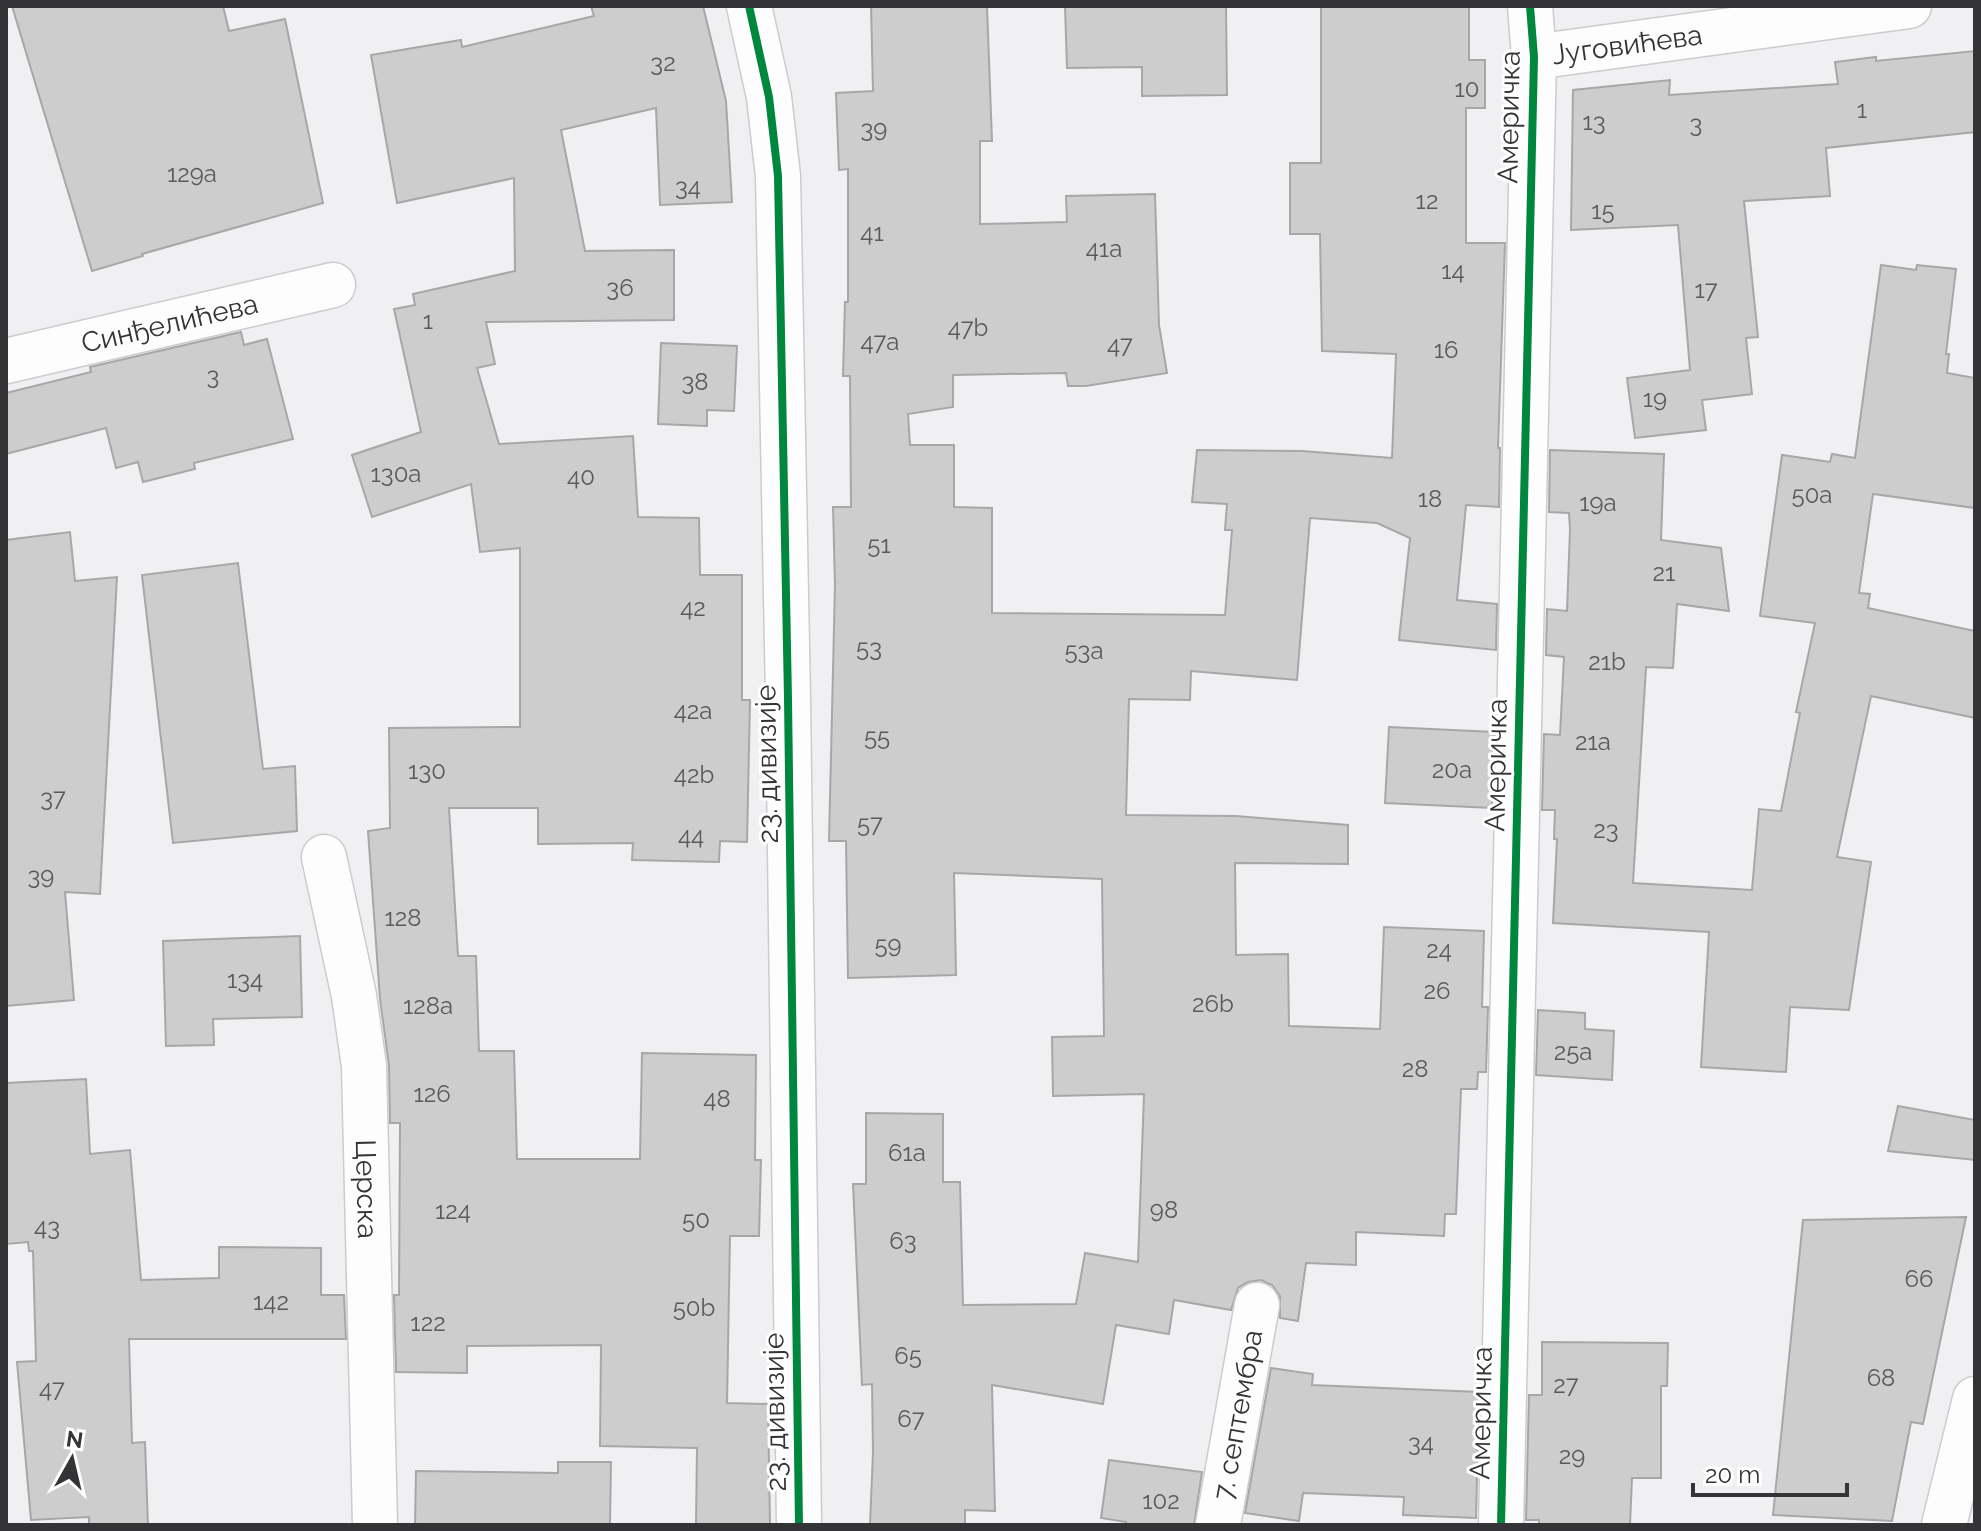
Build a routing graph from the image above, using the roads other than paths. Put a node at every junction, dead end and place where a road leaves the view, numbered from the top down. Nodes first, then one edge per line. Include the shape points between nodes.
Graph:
1 (749, 6) edge
2 (1530, 6) edge
3 (1909, 6) edge
4 (1534, 57) junction
5 (333, 285) dead end
6 (6, 361) edge
7 (324, 857) dead end
8 (1257, 1305) dead end
9 (1975, 1399) edge
10 (375, 1525) edge
11 (799, 1525) edge
12 (1218, 1525) edge
13 (1501, 1525) edge
14 (1944, 1525) edge

1 - 11 street, 23. дивизије via 769,97 778,176
2 - 4 street, Америчка
3 - 4 street, Југовићева
4 - 13 street, Америчка
5 - 6 street, Синђелићева
7 - 10 street, Церска via 364,1066
8 - 12 street, 7. септембра
9 - 14 street

